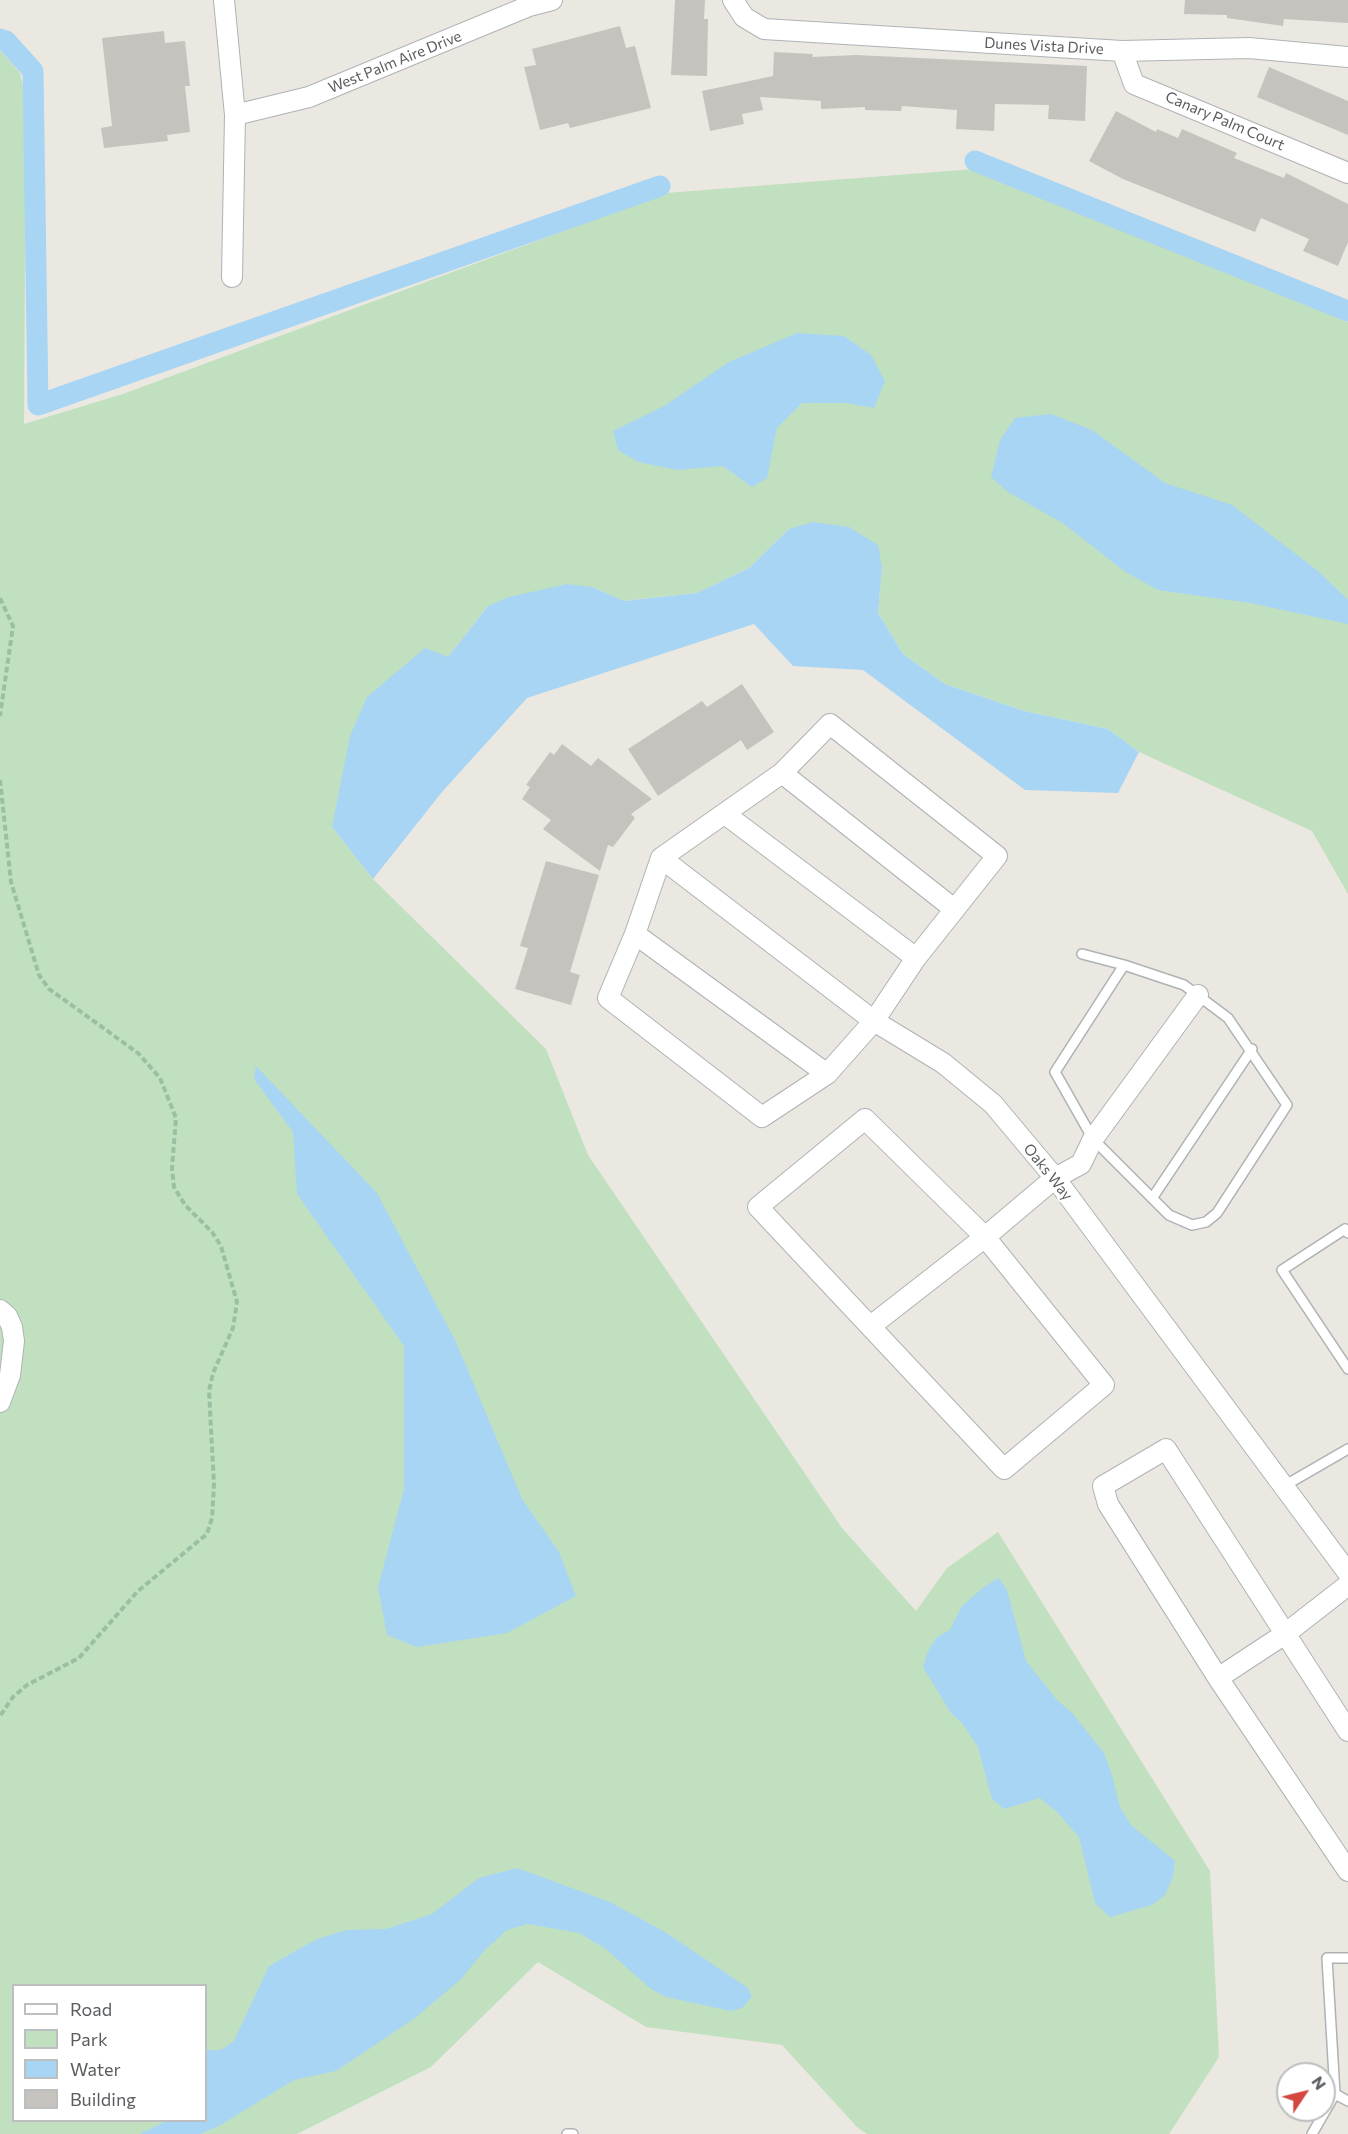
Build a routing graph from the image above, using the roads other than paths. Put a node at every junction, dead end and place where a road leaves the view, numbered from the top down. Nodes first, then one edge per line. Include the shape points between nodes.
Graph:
1 (224, 0) edge
2 (552, 0) edge
3 (734, 0) edge
4 (1122, 51) junction
5 (1348, 57) edge
6 (235, 115) junction
7 (1348, 172) edge
8 (232, 277) dead end
9 (782, 773) junction
10 (725, 814) junction
11 (661, 858) junction
12 (954, 909) junction
13 (635, 934) junction
14 (1082, 954) dead end
15 (916, 958) junction
16 (1124, 965) junction
17 (1198, 995) junction
18 (874, 1021) junction
19 (1251, 1049) junction
20 (827, 1074) junction
21 (1094, 1139) junction
22 (1055, 1178) junction
23 (1154, 1197) junction
24 (1348, 1233) edge
25 (985, 1237) junction
26 (0, 1311) edge
27 (872, 1325) junction
28 (1348, 1369) edge
29 (0, 1402) edge
30 (1348, 1449) edge
31 (1284, 1486) junction
32 (1348, 1573) edge
33 (1348, 1585) edge
34 (1285, 1634) junction
35 (1218, 1678) junction
36 (1348, 1731) edge
37 (1348, 1871) edge
38 (1348, 1959) edge
39 (1333, 2062) edge

1 - 6 street
2 - 6 street, West Palm Aire Drive via 529,6 309,98
3 - 4 street, Dunes Vista Drive via 744,17 764,30
4 - 5 street, Dunes Vista Drive via 1249,48
4 - 7 street, Canary Palm Court via 1134,84
6 - 8 street
9 - 10 street
9 - 12 street
9 - 12 street via 830,724 997,856
10 - 11 street
10 - 15 street
11 - 13 street
11 - 18 street, Oaks Way
12 - 15 street
13 - 20 street
13 - 20 street via 609,998 762,1117
14 - 16 lane
15 - 18 street
16 - 17 lane via 1184,985
16 - 21 lane via 1055,1072
17 - 19 lane via 1228,1018
17 - 21 street
18 - 20 street
18 - 22 street, Oaks Way via 943,1063 993,1104
19 - 23 lane
19 - 23 lane via 1287,1105 1217,1213 1206,1222 1192,1225 1169,1215
21 - 22 street via 1081,1164
21 - 23 lane
22 - 25 street
22 - 31 street, Oaks Way
24 - 28 lane via 1345,1229 1282,1270
25 - 27 street
25 - 27 street via 865,1119 758,1207
25 - 27 street via 1104,1385 1004,1469
26 - 29 street via 7,1316 14,1341 10,1375
30 - 31 lane
31 - 32 street, Oaks Way
33 - 34 street
34 - 35 street
34 - 35 street via 1166,1449 1103,1486 1108,1504
34 - 36 street
35 - 37 street
38 - 39 lane via 1327,1958

